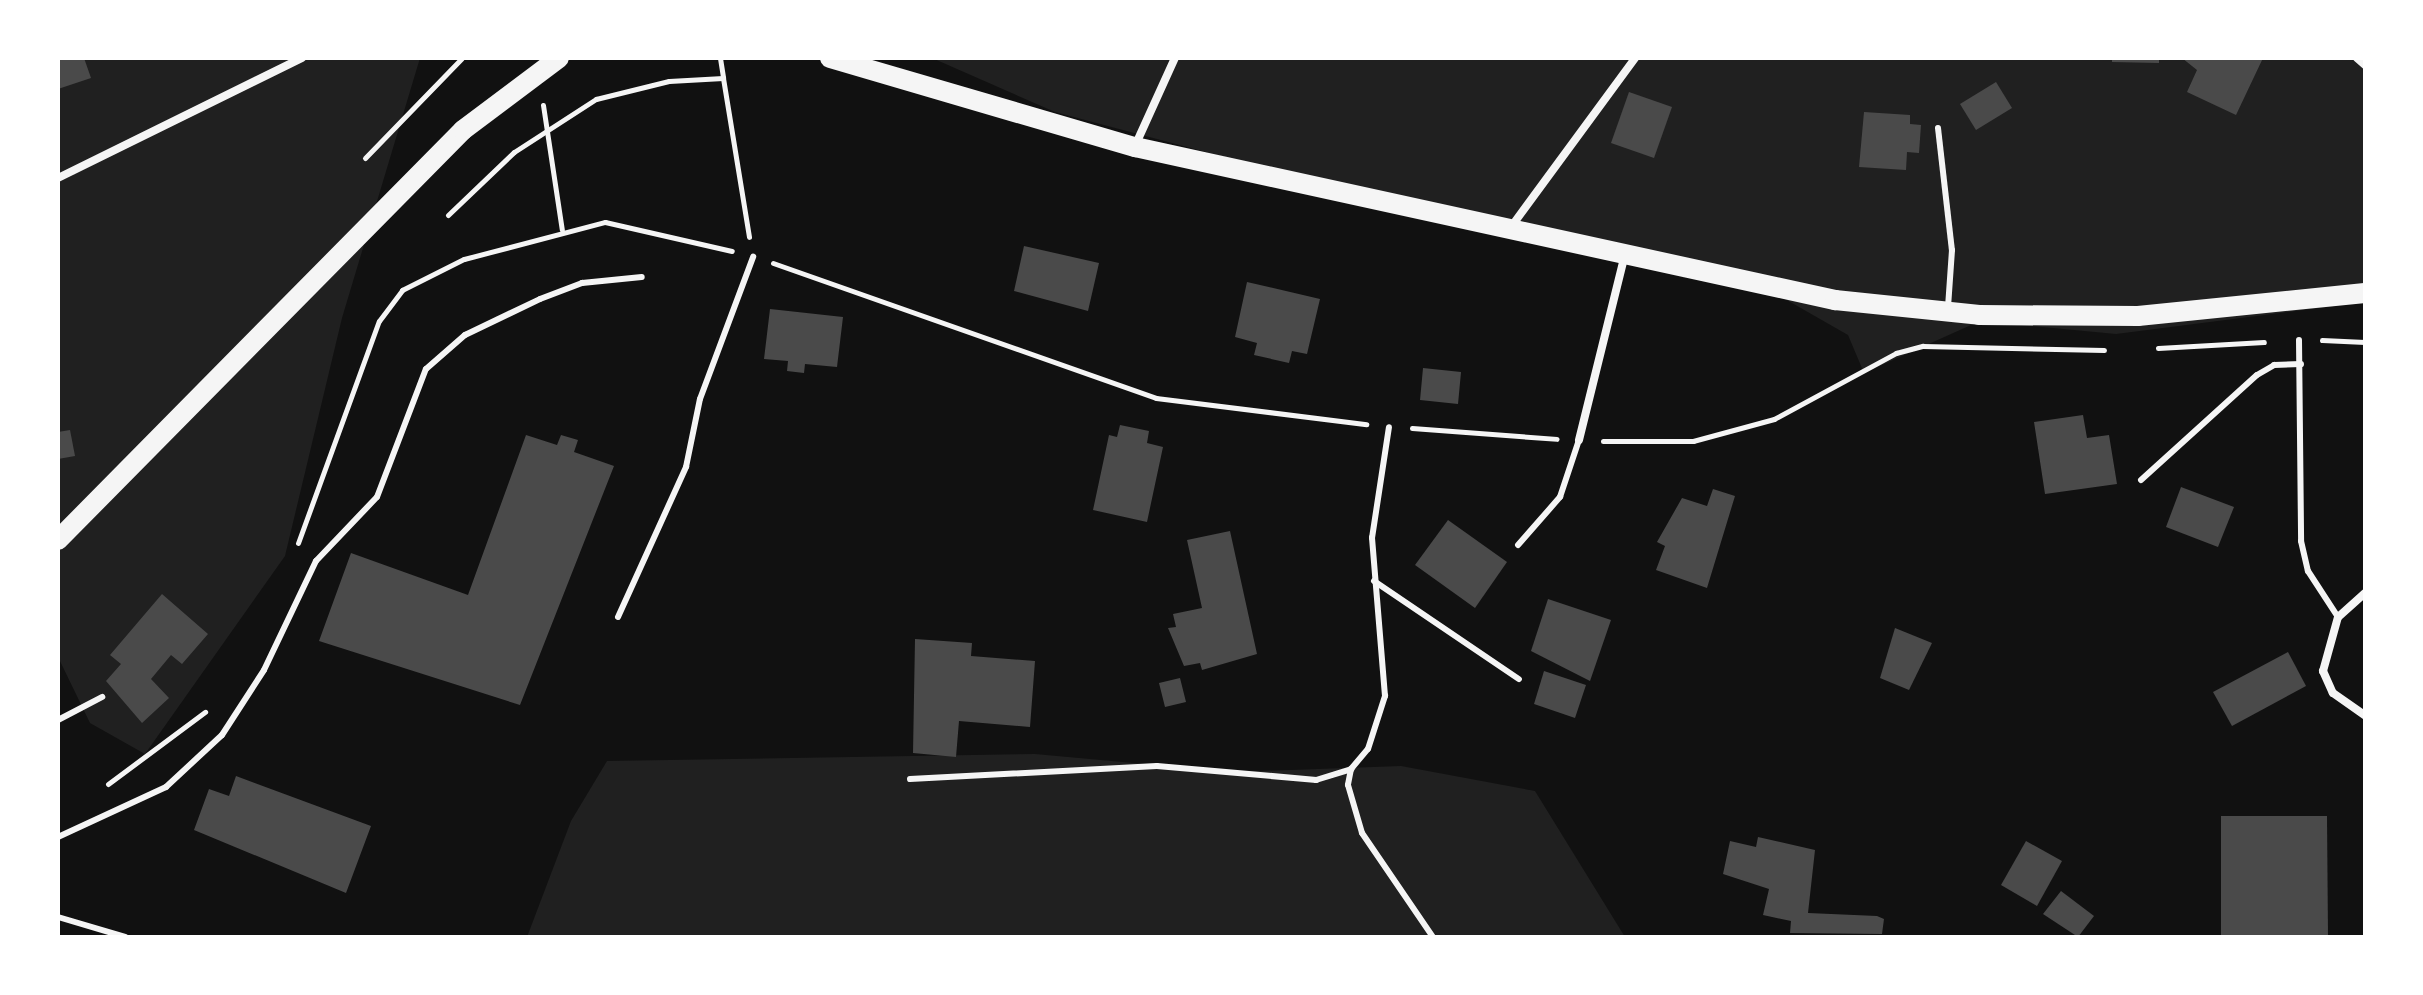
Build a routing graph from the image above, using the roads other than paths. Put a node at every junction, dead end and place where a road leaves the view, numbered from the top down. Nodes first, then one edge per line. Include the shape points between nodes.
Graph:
1 (302, 58) edge
2 (559, 58) edge
3 (830, 58) edge
4 (1175, 58) edge
5 (1635, 58) edge
6 (2357, 58) edge
7 (2365, 65) edge
8 (1938, 128) dead end
9 (1135, 147) junction
10 (58, 178) edge
11 (1509, 231) junction
12 (753, 257) road end
13 (1624, 258) junction
14 (642, 277) dead end
15 (2365, 293) edge
16 (1948, 312) junction
17 (2299, 340) road end
18 (2301, 364) junction
19 (1389, 427) road end
20 (1579, 440) joint
21 (2141, 480) dead end
22 (58, 540) edge
23 (1518, 545) dead end
24 (1374, 581) junction
25 (2365, 593) edge
26 (618, 617) dead end
27 (2338, 617) junction
28 (1519, 679) dead end
29 (102, 697) dead end
30 (2365, 715) edge
31 (58, 720) edge
32 (1351, 769) junction
33 (910, 779) dead end
34 (58, 837) edge
35 (58, 917) edge
36 (125, 937) edge
37 (1433, 937) edge

1 - 10 street
2 - 22 main road via 463,130
3 - 9 main road
4 - 9 street
5 - 11 street
6 - 7 street
8 - 16 lane via 1952,250
9 - 11 main road
11 - 13 main road
12 - 26 lane via 705,384 686,467
13 - 16 main road via 1835,300
13 - 20 street
14 - 34 lane via 582,283 540,299 465,335 426,369 377,497 316,561 264,670 222,735 166,787
15 - 16 main road via 2138,316
17 - 18 lane
18 - 21 lane via 2274,365 2257,375
18 - 27 lane via 2301,541 2308,571
19 - 24 lane via 1372,538
20 - 23 lane via 1560,497
24 - 28 lane
24 - 32 lane via 1385,696 1368,749
25 - 27 street
27 - 30 street via 2323,671 2333,693
29 - 31 lane
32 - 33 lane via 1316,780 1157,766
32 - 37 lane via 1348,785 1362,833
35 - 36 lane

